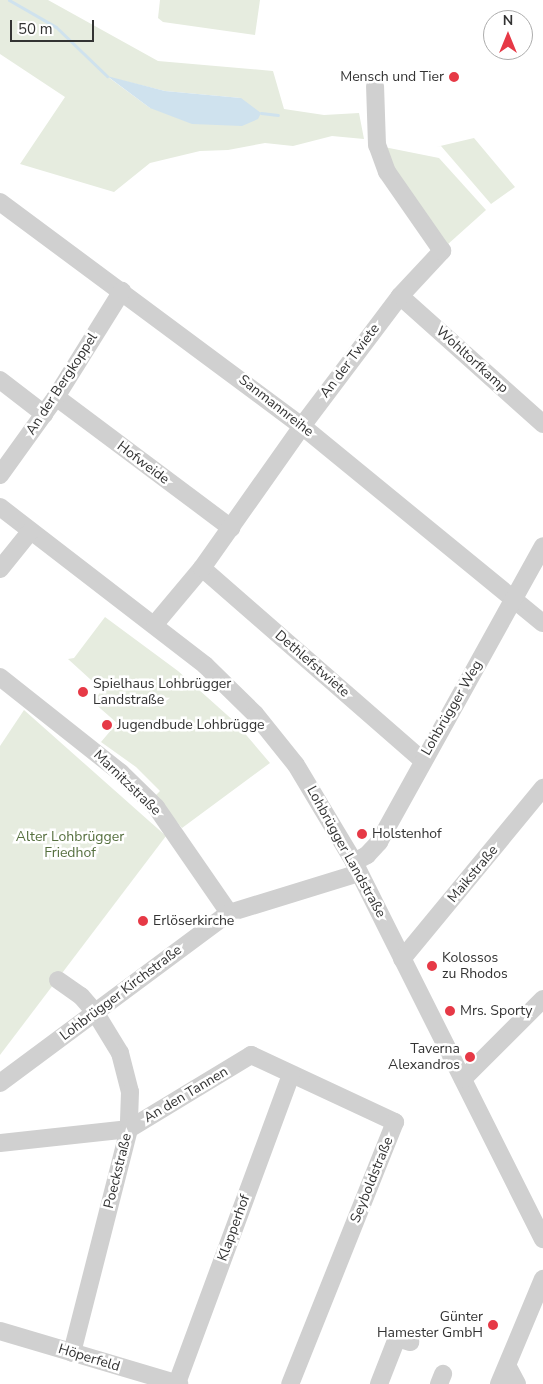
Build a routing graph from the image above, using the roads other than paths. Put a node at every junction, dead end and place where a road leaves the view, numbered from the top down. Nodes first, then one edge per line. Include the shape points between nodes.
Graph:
1 (375, 86) dead end
2 (0, 202) edge
3 (122, 291) junction
4 (400, 296) junction
5 (0, 380) edge
6 (56, 397) junction
7 (44, 414) junction
8 (543, 424) edge
9 (302, 426) junction
10 (0, 475) edge
11 (0, 507) edge
12 (231, 528) junction
13 (30, 532) junction
14 (543, 546) edge
15 (202, 568) junction
16 (0, 569) edge
17 (514, 599) junction
18 (543, 623) edge
19 (154, 624) junction
20 (0, 677) edge
21 (422, 760) junction
22 (543, 788) edge
23 (357, 867) junction
24 (228, 913) junction
25 (402, 959) junction
26 (58, 980) dead end
27 (543, 999) edge
28 (95, 1012) junction
29 (252, 1055) joint
30 (291, 1074) junction
31 (463, 1079) junction
32 (0, 1084) edge
33 (129, 1129) junction
34 (0, 1143) edge
35 (543, 1239) edge
36 (543, 1279) edge
37 (0, 1331) edge
38 (410, 1342) dead end
39 (72, 1353) junction
40 (508, 1367) junction
41 (178, 1384) edge
42 (290, 1384) edge
43 (378, 1384) edge
44 (499, 1384) edge
45 (518, 1384) edge

1 - 4 street, An der Twiete via 377,145 387,172 442,252
2 - 3 street, Sanmannreihe
3 - 6 street, An der Bergkoppel
3 - 9 street, Sanmannreihe
4 - 8 street, Wohltorfkamp
4 - 9 street, An der Twiete
5 - 7 street
6 - 7 street, An der Bergkoppel
6 - 12 street, Hofweide
7 - 10 street, An der Bergkoppel
9 - 12 street, An der Twiete
9 - 17 street, Sanmannreihe
11 - 13 street, Lohbrügger Landstraße
12 - 15 street, An der Twiete
13 - 16 street
13 - 19 street, Lohbrügger Landstraße
14 - 17 street, Lohbrügger Weg
15 - 19 street, An der Twiete
15 - 21 street, Dethlefstwiete
17 - 18 street, Sanmannreihe
17 - 21 street, Lohbrügger Weg
19 - 23 street, Lohbrügger Landstraße via 205,665 271,732 308,782
20 - 24 street, Marnitzstraße via 121,773 156,808
21 - 23 street, Lohbrügger Weg via 374,850
22 - 25 street, Maikstraße
23 - 24 street, Lohbrügger Kirchstraße
23 - 25 street, Lohbrügger Landstraße
24 - 28 street, Lohbrügger Kirchstraße
25 - 31 street, Lohbrügger Landstraße
26 - 28 street, Poeckstraße via 81,996
27 - 31 street
28 - 32 street, Lohbrügger Kirchstraße
28 - 33 street, Poeckstraße via 120,1053 130,1092
29 - 30 street, Seyboldstraße
29 - 33 street, An den Tannen
30 - 41 street, Klapperhof
30 - 42 street, Seyboldstraße via 395,1122
31 - 35 street, Lohbrügger Landstraße
33 - 34 street, An den Tannen
33 - 39 street, Poeckstraße
36 - 40 street
37 - 39 street, Höperfeld
38 - 43 street via 397,1338
39 - 41 street, Höperfeld
40 - 44 street
40 - 45 street

